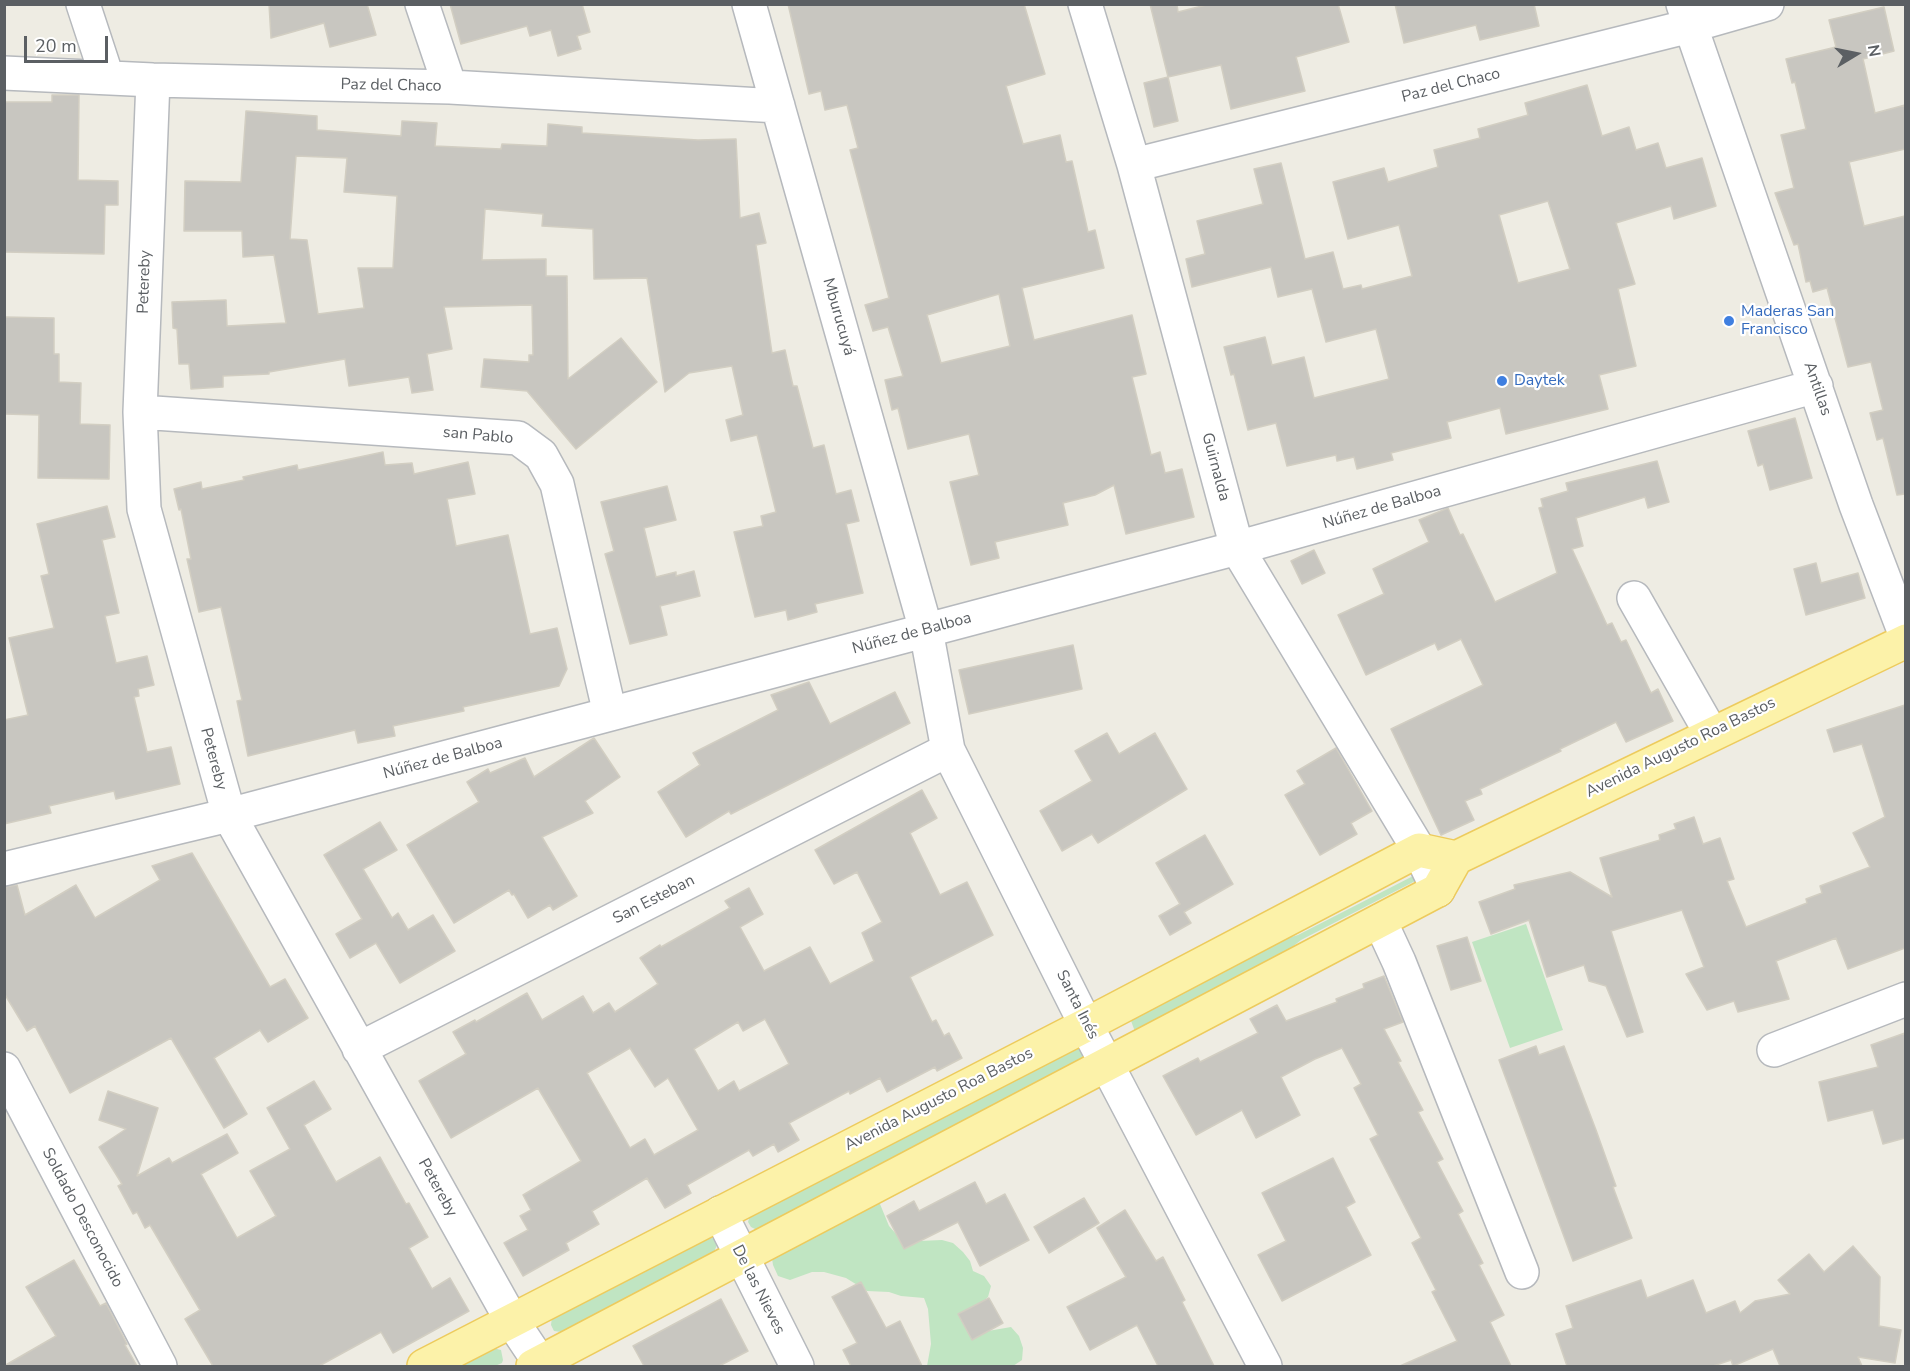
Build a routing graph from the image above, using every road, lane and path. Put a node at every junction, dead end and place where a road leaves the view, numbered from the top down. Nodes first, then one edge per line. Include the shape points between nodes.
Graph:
1 (83, 4) edge
2 (422, 4) edge
3 (749, 4) edge
4 (1085, 4) edge
5 (1767, 4) edge
6 (1687, 15) edge
7 (4, 73) edge
8 (107, 78) junction
9 (153, 80) junction
10 (450, 87) junction
11 (778, 106) junction
12 (1134, 165) junction
13 (1816, 386) junction
14 (140, 412) junction
15 (1237, 548) junction
16 (1634, 598) dead end
17 (926, 630) junction
18 (1905, 638) edge
19 (610, 714) junction
20 (1711, 733) junction
21 (948, 750) junction
22 (229, 815) junction
23 (1419, 850) junction
24 (1456, 858) junction
25 (4, 869) edge
26 (1438, 890) junction
27 (1380, 921) junction
28 (1905, 999) edge
29 (1086, 1025) junction
30 (359, 1049) junction
31 (1774, 1050) dead end
32 (1109, 1065) junction
33 (4, 1069) edge
34 (720, 1213) junction
35 (741, 1257) junction
36 (1522, 1272) dead end
37 (512, 1321) junction
38 (537, 1365) edge
39 (160, 1366) edge
40 (424, 1366) edge
41 (797, 1366) edge
42 (1265, 1366) edge

1 - 8 street
2 - 10 street
3 - 11 street, Mburucuyá
4 - 12 street, Guirnalda
5 - 6 street, Paz del Chaco
6 - 12 street, Paz del Chaco
6 - 13 street, Antillas
7 - 8 street, Paz del Chaco
8 - 9 street, Paz del Chaco
9 - 10 street, Paz del Chaco
9 - 14 street, Petereby
10 - 11 street, Paz del Chaco
11 - 17 street, Mburucuyá
12 - 15 street, Guirnalda
13 - 15 street, Núñez de Balboa
13 - 18 street, Antillas
14 - 19 street, san Pablo via 518,438 541,455 557,484
14 - 22 street, Petereby via 144,509
15 - 17 street, Núñez de Balboa
15 - 23 street, Guirnalda
16 - 20 street
17 - 19 street, Núñez de Balboa
17 - 21 street, Santa Inés
18 - 20 main road, Avenida Augusto Roa Bastos
19 - 22 street, Núñez de Balboa
20 - 24 main road, Avenida Augusto Roa Bastos
21 - 29 street, Santa Inés
21 - 30 street, San Esteban
22 - 25 street, Núñez de Balboa
22 - 30 street, Petereby
23 - 24 main road
23 - 26 street, Guirnalda
23 - 29 main road, Avenida Augusto Roa Bastos
24 - 26 main road
26 - 27 main road
27 - 32 main road
27 - 36 street
28 - 31 street
29 - 32 street, Santa Inés
29 - 34 main road, Avenida Augusto Roa Bastos
30 - 37 street, Petereby
32 - 35 main road
32 - 42 street, Santa Inés
33 - 39 street, Soldado Desconocido
34 - 35 street, De las Nieves
34 - 37 main road, Avenida Augusto Roa Bastos
35 - 38 main road
35 - 41 street, De las Nieves
37 - 38 street, Petereby
37 - 40 main road, Avenida Augusto Roa Bastos

